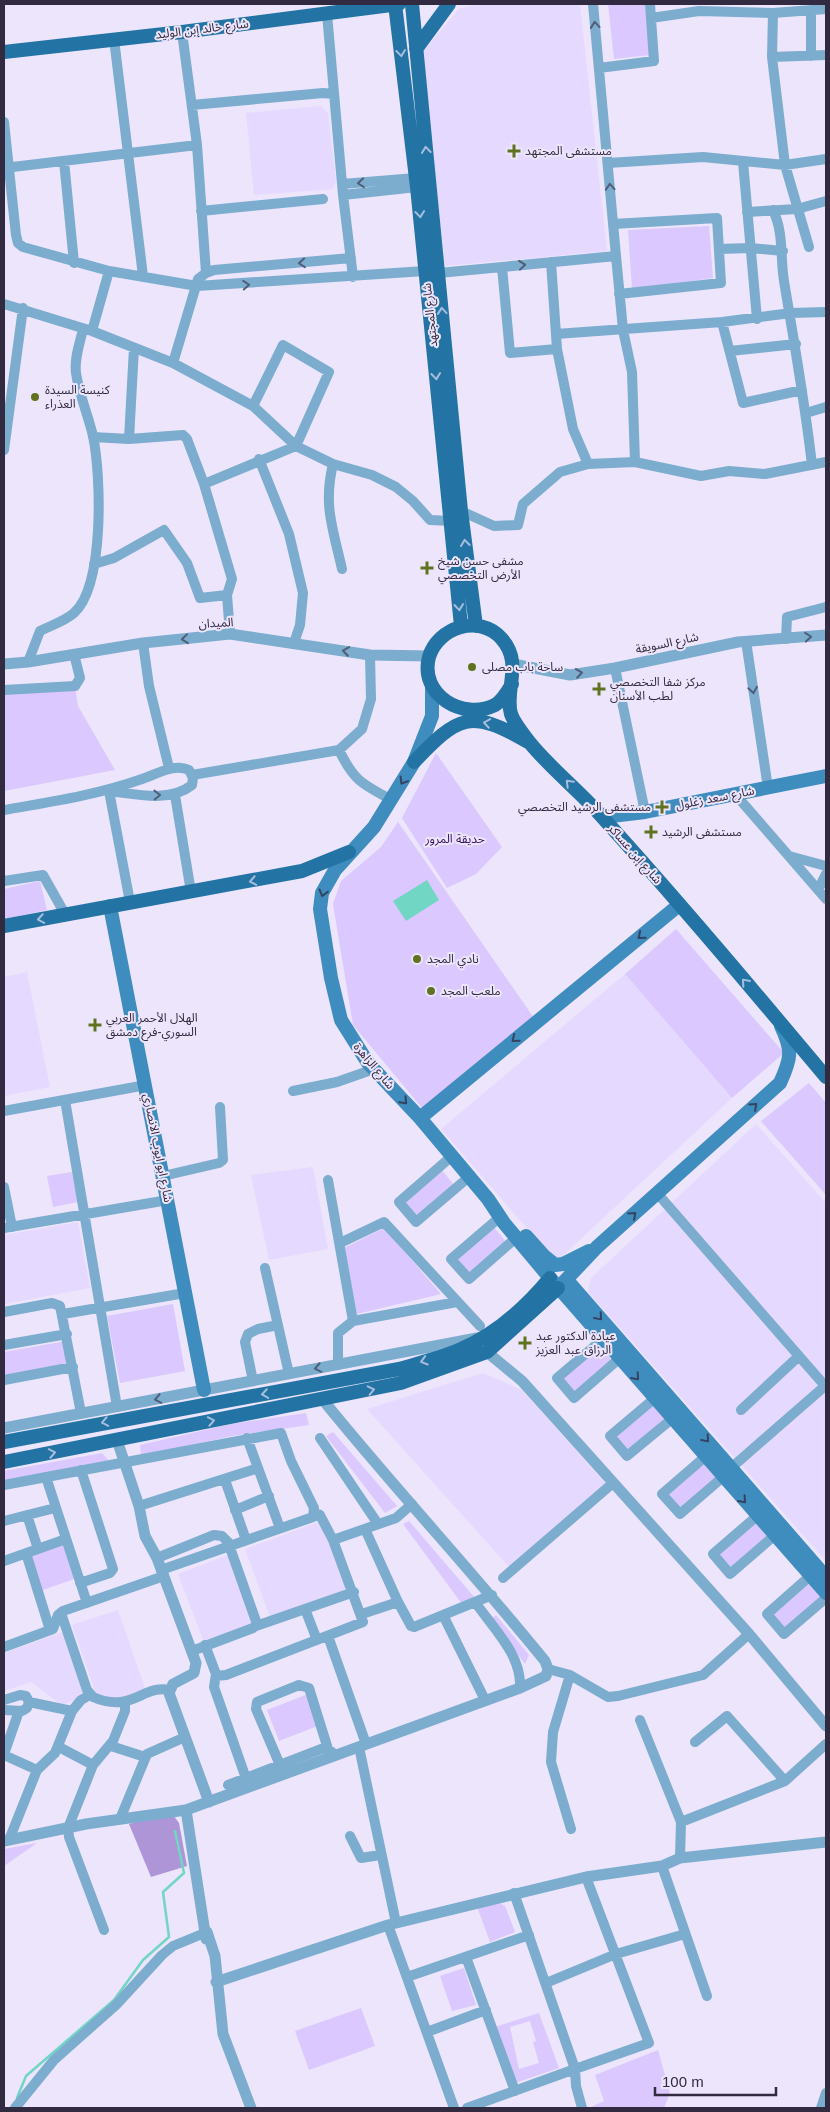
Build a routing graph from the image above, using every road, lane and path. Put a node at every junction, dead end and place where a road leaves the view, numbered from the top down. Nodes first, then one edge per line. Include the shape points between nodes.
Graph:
1 (340, 4) edge
2 (395, 4) edge
3 (399, 4) edge
4 (412, 4) edge
5 (449, 4) edge
6 (593, 4) edge
7 (650, 4) edge
8 (826, 9) edge
9 (811, 12) junction
10 (773, 13) junction
11 (327, 14) junction
12 (651, 18) junction
13 (182, 32) junction
14 (114, 39) junction
15 (4, 43) edge
16 (416, 49) junction
17 (4, 52) edge
18 (826, 55) edge
19 (811, 56) junction
20 (772, 57) junction
21 (599, 68) junction
22 (333, 94) junction
23 (192, 105) junction
24 (4, 122) edge
25 (197, 145) junction
26 (129, 153) junction
27 (826, 159) edge
28 (64, 161) junction
29 (743, 162) junction
30 (608, 163) junction
31 (784, 164) junction
32 (6, 168) edge
33 (416, 183) junction
34 (342, 184) junction
35 (342, 195) junction
36 (322, 199) dead end
37 (826, 201) edge
38 (797, 209) junction
39 (773, 210) junction
40 (201, 211) junction
41 (747, 212) junction
42 (613, 224) junction
43 (809, 247) dead end
44 (750, 248) junction
45 (719, 249) junction
46 (783, 250) junction
47 (616, 256) junction
48 (351, 258) junction
49 (551, 262) junction
50 (74, 263) junction
51 (502, 267) junction
52 (109, 271) junction
53 (432, 272) junction
54 (206, 273) junction
55 (143, 276) junction
56 (353, 277) junction
57 (197, 286) junction
58 (619, 294) junction
59 (4, 304) edge
60 (23, 308) junction
61 (826, 312) edge
62 (791, 313) junction
63 (757, 319) junction
64 (722, 322) junction
65 (88, 330) junction
66 (622, 330) junction
67 (556, 334) junction
68 (796, 344) junction
69 (134, 348) junction
70 (557, 349) junction
71 (730, 351) junction
72 (173, 363) junction
73 (802, 390) junction
74 (253, 406) junction
75 (826, 407) edge
76 (806, 413) junction
77 (93, 437) junction
78 (129, 440) junction
79 (296, 446) junction
80 (4, 450) edge
81 (260, 459) junction
82 (635, 462) junction
83 (826, 462) edge
84 (333, 464) junction
85 (588, 464) junction
86 (812, 465) junction
87 (204, 484) junction
88 (462, 511) junction
89 (451, 521) junction
90 (94, 564) junction
91 (342, 569) dead end
92 (227, 595) junction
93 (826, 607) edge
94 (461, 626) junction
95 (476, 626) junction
96 (230, 634) junction
97 (826, 635) edge
98 (786, 639) junction
99 (746, 642) junction
100 (143, 643) junction
101 (294, 643) junction
102 (74, 654) junction
103 (370, 654) junction
104 (430, 656) junction
105 (28, 662) junction
106 (4, 664) edge
107 (514, 664) junction
108 (615, 668) junction
109 (512, 684) junction
110 (432, 687) junction
111 (4, 690) edge
112 (531, 744) junction
113 (339, 750) junction
114 (414, 762) junction
115 (169, 768) junction
116 (192, 775) junction
117 (826, 776) edge
118 (768, 788) junction
119 (109, 791) junction
120 (735, 794) junction
121 (175, 795) junction
122 (392, 800) junction
123 (4, 810) edge
124 (645, 812) junction
125 (603, 817) junction
126 (349, 852) junction
127 (790, 856) junction
128 (826, 866) edge
129 (826, 874) edge
130 (4, 881) edge
131 (818, 890) junction
132 (191, 892) junction
133 (826, 900) edge
134 (130, 902) junction
135 (679, 905) junction
136 (110, 906) junction
137 (65, 914) junction
138 (4, 926) edge
139 (777, 1019) junction
140 (374, 1069) junction
141 (826, 1069) edge
142 (826, 1077) edge
143 (146, 1085) junction
144 (293, 1091) dead end
145 (65, 1100) junction
146 (220, 1107) dead end
147 (4, 1112) edge
148 (420, 1118) junction
149 (452, 1156) junction
150 (163, 1176) junction
151 (470, 1176) junction
152 (328, 1180) dead end
153 (4, 1187) edge
154 (657, 1193) junction
155 (488, 1199) junction
156 (168, 1200) junction
157 (84, 1214) junction
158 (500, 1217) junction
159 (8, 1228) edge
160 (516, 1238) junction
161 (340, 1243) junction
162 (597, 1248) junction
163 (265, 1268) dead end
164 (558, 1282) junction
165 (185, 1293) junction
166 (458, 1302) junction
167 (100, 1308) junction
168 (4, 1312) edge
169 (63, 1314) junction
170 (353, 1321) junction
171 (278, 1325) junction
172 (483, 1331) junction
173 (67, 1334) junction
174 (603, 1338) junction
175 (4, 1345) edge
176 (487, 1352) junction
177 (799, 1356) junction
178 (620, 1358) junction
179 (338, 1365) junction
180 (73, 1367) junction
181 (289, 1374) junction
182 (4, 1380) edge
183 (253, 1381) junction
184 (826, 1387) edge
185 (204, 1390) junction
186 (655, 1398) junction
187 (323, 1400) junction
188 (117, 1407) junction
189 (741, 1410) dead end
190 (81, 1413) junction
191 (673, 1418) junction
192 (4, 1428) edge
193 (247, 1438) junction
194 (320, 1438) dead end
195 (117, 1440) junction
196 (4, 1442) edge
197 (706, 1456) junction
198 (124, 1461) junction
199 (4, 1462) edge
200 (258, 1468) junction
201 (81, 1470) junction
202 (727, 1472) junction
203 (46, 1477) junction
204 (225, 1480) junction
205 (613, 1483) junction
206 (4, 1485) edge
207 (269, 1496) junction
208 (412, 1504) junction
209 (55, 1508) junction
210 (140, 1509) junction
211 (236, 1510) junction
212 (315, 1513) junction
213 (28, 1515) junction
214 (757, 1516) junction
215 (4, 1522) edge
216 (378, 1524) junction
217 (280, 1528) junction
218 (365, 1528) junction
219 (775, 1535) junction
220 (66, 1539) junction
221 (246, 1540) junction
222 (333, 1540) junction
223 (230, 1546) junction
224 (38, 1549) junction
225 (26, 1553) junction
226 (156, 1558) junction
227 (4, 1561) edge
228 (162, 1573) junction
229 (810, 1576) junction
230 (826, 1577) edge
231 (503, 1578) dead end
232 (80, 1583) junction
233 (354, 1592) junction
234 (826, 1593) edge
235 (492, 1595) junction
236 (826, 1598) edge
237 (398, 1602) junction
238 (475, 1602) junction
239 (87, 1603) junction
240 (305, 1609) junction
241 (61, 1613) junction
242 (362, 1614) junction
243 (443, 1615) junction
244 (256, 1626) junction
245 (50, 1630) junction
246 (748, 1634) junction
247 (322, 1638) junction
248 (205, 1646) junction
249 (4, 1647) edge
250 (192, 1651) junction
251 (548, 1669) junction
252 (570, 1675) junction
253 (216, 1676) junction
254 (520, 1688) junction
255 (170, 1690) junction
256 (90, 1695) junction
257 (4, 1700) edge
258 (485, 1700) junction
259 (29, 1702) junction
260 (125, 1702) junction
261 (4, 1710) edge
262 (19, 1711) junction
263 (72, 1711) junction
264 (640, 1720) dead end
265 (826, 1726) edge
266 (185, 1737) junction
267 (695, 1742) dead end
268 (826, 1744) edge
269 (111, 1746) junction
270 (362, 1746) junction
271 (59, 1747) junction
272 (331, 1752) junction
273 (4, 1755) edge
274 (145, 1757) junction
275 (93, 1765) junction
276 (37, 1770) junction
277 (282, 1770) junction
278 (248, 1782) junction
279 (785, 1782) junction
280 (228, 1784) dead end
281 (208, 1802) junction
282 (186, 1810) junction
283 (120, 1819) junction
284 (681, 1822) junction
285 (68, 1828) junction
286 (571, 1829) dead end
287 (350, 1836) dead end
288 (6, 1840) edge
289 (826, 1842) edge
290 (380, 1855) junction
291 (680, 1858) junction
292 (662, 1866) junction
293 (586, 1877) junction
294 (514, 1893) junction
295 (392, 1924) junction
296 (104, 1930) dead end
297 (207, 1932) junction
298 (684, 1934) junction
299 (529, 1936) junction
300 (616, 1954) junction
301 (466, 1957) junction
302 (407, 1977) junction
303 (216, 1982) junction
304 (546, 1983) junction
305 (707, 1996) dead end
306 (486, 2010) junction
307 (427, 2032) junction
308 (575, 2069) junction
309 (515, 2092) junction
310 (826, 2092) edge
311 (15, 2108) edge
312 (251, 2108) edge
313 (454, 2108) edge
314 (467, 2108) edge
315 (582, 2108) edge
316 (821, 2108) edge

1 - 15 main road, شارع خالد إبن الوليد
2 - 3 main road, شارع خالد إبن الوليد
2 - 11 main road, شارع خالد إبن الوليد
2 -> 33 main road, شارع المجتهد
4 - 16 main road, شارع المجتهد
5 - 16 main road
21 -> 6 street
7 - 12 street
8 - 9 street
9 - 10 street
9 - 19 street
10 - 12 street via 699,11
10 - 20 street
11 - 13 main road, شارع خالد إبن الوليد
11 - 22 street
12 - 21 street via 654,60
13 - 14 main road, شارع خالد إبن الوليد
13 - 23 street
14 - 17 main road, شارع خالد إبن الوليد
14 - 26 street
53 -> 16 main road, شارع المجتهد
18 - 19 street
19 - 20 street
20 - 31 street
21 - 30 street
22 - 23 street
22 - 34 street
23 - 25 street
24 - 32 street
25 - 26 street
25 - 40 street
26 - 28 street
26 - 55 street
27 - 31 street
28 - 32 street
28 - 50 street
29 - 30 street via 703,157
29 - 31 street
29 - 41 street
42 -> 30 street
31 - 38 street
32 - 50 street via 18,243
33 -> 34 street
33 - 35 street
33 -> 53 main road, شارع المجتهد
34 - 35 street
35 - 48 street
36 - 40 street
37 - 38 street
38 - 39 street
38 - 43 street
39 - 41 street
39 - 46 street via 780,225
40 - 54 street
41 - 44 street
42 - 45 street via 717,218
42 - 47 street
44 - 45 street
44 - 46 street
44 - 63 street
45 - 58 street via 721,283
46 - 62 street via 784,279
47 - 49 street
47 - 58 street
48 -> 54 street
48 - 56 street
51 -> 49 street
49 - 67 street
50 - 52 street
51 - 53 street
51 - 70 street via 510,353
52 - 55 street
52 - 65 street
53 - 56 street
88 -> 53 main road, شارع المجتهد
53 -> 89 main road, شارع المجتهد
54 - 57 street via 198,279
55 - 57 street
57 -> 56 street
57 - 72 street
58 - 66 street
59 - 60 street
60 - 65 street
60 - 80 street
61 - 62 street
62 - 63 street
62 - 68 street
63 - 64 street
64 - 66 street
64 - 71 street
65 - 69 street
65 - 77 street via 76,361 76,374
66 - 67 street
66 - 82 street via 632,372
67 - 70 street
68 - 71 street
68 - 73 street
69 - 72 street
69 - 78 street
70 - 85 street via 573,429
71 - 73 street via 743,403
72 - 74 street
73 - 76 street
74 - 79 street
74 - 79 street via 283,346 329,372
75 - 76 street
76 - 86 street
77 - 78 street
77 - 90 street via 99,490
78 - 87 street via 183,435 188,439
79 - 81 street
79 - 84 street
81 - 87 street
81 - 101 street via 289,534 303,593 300,625
82 - 85 street
82 - 86 street via 701,476 729,470 765,474
83 - 86 street
84 - 89 street via 372,475 396,487 430,520
84 - 91 street via 327,502
85 - 88 street via 560,472 523,504 518,525 494,526
87 - 92 street via 232,579
95 -> 88 main road, شارع المجتهد
89 -> 94 main road, شارع المجتهد
90 - 92 street via 114,558 164,530 186,563 200,598
90 - 105 street via 85,594 74,613 40,631
92 - 96 street
93 - 98 street via 787,617
94 - 95 main road
94 - 104 main road via 447,632 436,643
95 - 107 main road via 501,638
96 -> 100 street, الميدان
96 - 101 street, الميدان
98 -> 97 street, شارع السويقة
98 - 99 street, شارع السويقة
99 - 108 street, شارع السويقة
99 -> 118 street
100 - 102 street, الميدان
100 - 115 street via 149,686
103 -> 101 street, الميدان
102 - 105 street, الميدان
102 - 111 street via 80,678 75,686
103 - 104 street, الميدان
103 - 113 street via 371,699 362,730
104 - 110 main road via 428,673
105 - 106 street, الميدان
107 -> 108 street, شارع السويقة via 570,674
107 - 109 main road
108 - 124 street
109 - 110 main road via 495,705 471,710 455,707 443,700
109 - 112 main road, شارع إبن عساكر via 510,712
110 - 114 main road, شارع الزاهرة via 432,716
112 -> 114 main road via 499,725 468,722 444,732
125 -> 112 main road, شارع إبن عساكر
113 - 116 street
113 - 122 street via 360,783
114 -> 122 main road, شارع الزاهرة
115 - 116 street via 183,767
115 - 119 street
116 - 121 street via 192,785
117 - 118 main road, شارع سعد زغلول
118 - 120 main road, شارع سعد زغلول
119 -> 121 street via 145,796
119 - 123 street
119 - 134 street
120 - 124 main road, شارع سعد زغلول
120 - 127 street
121 - 132 street
122 - 126 main road, شارع الزاهرة via 374,827
124 - 125 main road, شارع سعد زغلول
125 - 135 main road, شارع إبن عساكر
126 -> 132 main road, شارع الزاهرة via 302,871
126 -> 140 main road, شارع الزاهرة via 327,881 320,909 341,1020
127 - 128 street
127 - 131 street
129 - 131 street
130 - 137 street via 43,875
131 - 133 street
132 - 134 main road, شارع الزاهرة
134 - 136 main road, شارع الزاهرة
139 -> 135 main road, شارع إبن عساكر
135 -> 148 main road
136 - 137 main road, شارع الزاهرة
136 - 143 main road, شارع ابو ايوب الانصاري
137 -> 138 main road, شارع الزاهرة
139 - 141 main road via 792,1029
139 - 142 main road
154 -> 139 main road via 780,1083 790,1052
140 - 144 street via 338,1082
140 -> 148 main road, شارع الزاهرة
143 - 145 street
143 - 150 main road, شارع ابو ايوب الانصاري
145 - 147 street
145 - 157 street
146 - 150 street via 223,1160
148 - 149 main road, شارع الزاهرة
149 - 151 main road, شارع الزاهرة
149 - 151 street via 399,1202 416,1222
150 - 156 main road, شارع ابو ايوب الانصاري
151 - 155 main road, شارع الزاهرة
152 - 161 street
153 - 159 street
162 -> 154 main road
154 - 177 street
155 - 158 main road, شارع الزاهرة
155 - 162 main road, شارع الزاهرة via 510,1216 555,1265
156 - 157 street
156 - 165 main road, شارع ابو ايوب الانصاري
157 - 159 street
157 - 167 street
158 - 160 main road, شارع الزاهرة
158 - 160 street via 451,1259 468,1279
160 - 164 main road, شارع الزاهرة
161 - 166 street via 384,1222
161 - 170 street
162 - 164 main road
163 - 171 street
164 - 172 main road via 519,1311
164 - 174 main road
164 - 176 main road
164 -> 202 main road
165 - 167 street
165 - 185 main road, شارع ابو ايوب الانصاري
166 - 170 street
166 - 172 street
167 - 169 street
167 - 188 street
168 - 169 street via 55,1303
169 - 173 street
170 - 179 street via 338,1333
171 - 181 street
171 - 183 street via 248,1334 245,1342
172 - 179 street
172 -> 196 main road via 458,1350 399,1369
173 - 175 street
173 - 180 street
174 - 178 main road
174 - 178 street via 557,1378 574,1398
187 -> 176 main road via 401,1383
176 - 205 street via 522,1381
177 - 184 street
177 - 189 street
178 -> 186 main road
179 -> 181 street
180 - 182 street
180 - 190 street
181 - 183 street
183 - 185 street
184 - 202 street
185 -> 188 street
186 - 191 main road
186 - 191 street via 610,1436 627,1456
195 -> 187 main road
187 - 208 street
188 - 190 street
190 - 192 street
191 - 197 main road
193 - 198 street
193 - 200 street
193 - 212 street via 281,1433
194 - 216 street
195 - 198 street
199 -> 195 main road
197 - 202 main road
197 - 202 street via 662,1494 680,1514
198 - 201 street
198 - 210 street
200 - 204 street
200 - 207 street
201 - 203 street
201 - 232 street via 113,1569 110,1573
202 -> 214 main road
202 - 230 main road
203 - 206 street
203 - 209 street
204 - 210 street
204 - 211 street
205 - 231 street
205 - 246 street
207 - 211 street
207 - 217 street
208 - 216 street via 396,1518
208 - 235 street
209 - 213 street
209 - 220 street
210 - 226 street via 146,1536
211 - 221 street
212 - 217 street via 313,1517
212 - 222 street via 320,1515
213 - 215 street
213 - 224 street
214 - 219 main road
214 - 219 street via 713,1554 730,1574
216 - 218 street
217 - 221 street
218 - 222 street
218 - 237 street
219 - 229 main road
220 - 224 street
220 - 232 street
221 - 223 street
222 - 233 street
223 - 226 street via 222,1536 214,1535
223 - 228 street
223 - 244 street via 257,1619
224 - 225 street
225 - 227 street
225 - 245 street
226 - 228 street
228 - 239 street
228 - 250 street
229 - 234 main road
229 - 236 street via 767,1614 784,1634
232 - 239 street
233 - 240 street
233 - 242 street
235 - 238 street
235 - 251 street
237 - 242 street
237 - 243 street via 412,1627
238 - 243 street
238 - 254 street via 513,1656 520,1670
239 - 241 street
240 - 244 street
240 - 247 street
241 - 245 street
241 - 256 street
242 - 247 street via 364,1622
243 - 258 street
244 - 248 street
245 - 249 street
246 - 252 street via 703,1675 618,1696 608,1697
246 - 265 street
247 - 253 street
247 - 270 street
248 - 250 street
248 - 253 street
250 - 255 street via 197,1666 194,1672 175,1682
251 - 252 street
251 - 254 street via 546,1676
252 - 286 street via 553,1732 551,1762
253 - 278 street via 214,1687
254 - 258 street
255 - 260 street via 161,1689
255 - 266 street
256 - 260 street via 114,1704
256 - 263 street
257 - 259 street via 20,1695 26,1696
258 - 270 street
259 - 262 street via 27,1708
259 - 263 street
260 - 269 street via 125,1711
261 - 262 street
262 - 273 street
263 - 271 street
264 - 284 street
266 - 274 street
266 - 281 street
267 - 279 street via 726,1716
268 - 279 street
269 - 274 street
269 - 275 street
270 - 272 street
270 - 290 street
271 - 275 street
271 - 276 street
272 - 277 street
272 - 277 street via 309,1688 299,1685 257,1702 256,1709
273 - 276 street
274 - 283 street
275 - 285 street
276 - 288 street
277 - 278 street
278 - 280 street
278 - 281 street
279 - 284 street
281 - 282 street
282 - 283 street
282 - 297 street
283 - 285 street
284 - 291 street
285 - 288 street
285 - 296 street
287 - 290 street via 361,1858
289 - 291 street
290 - 295 street
291 - 292 street
292 - 293 street
292 - 298 street
293 - 294 street
293 - 300 street
294 - 295 street
294 - 299 street
295 - 302 street
295 - 303 street
297 - 303 street via 208,1957
297 - 311 street via 173,1946 162,1956 116,2006 54,2060
298 - 300 street
298 - 305 street
299 - 301 street
299 - 304 street
300 - 304 street
300 - 308 street via 649,2043
301 - 302 street
301 - 306 street
302 - 307 street
303 - 312 street via 223,2034
304 - 308 street
306 - 307 street
306 - 309 street
307 - 313 street
308 - 309 street
308 - 315 street
309 - 314 street
310 - 316 street

